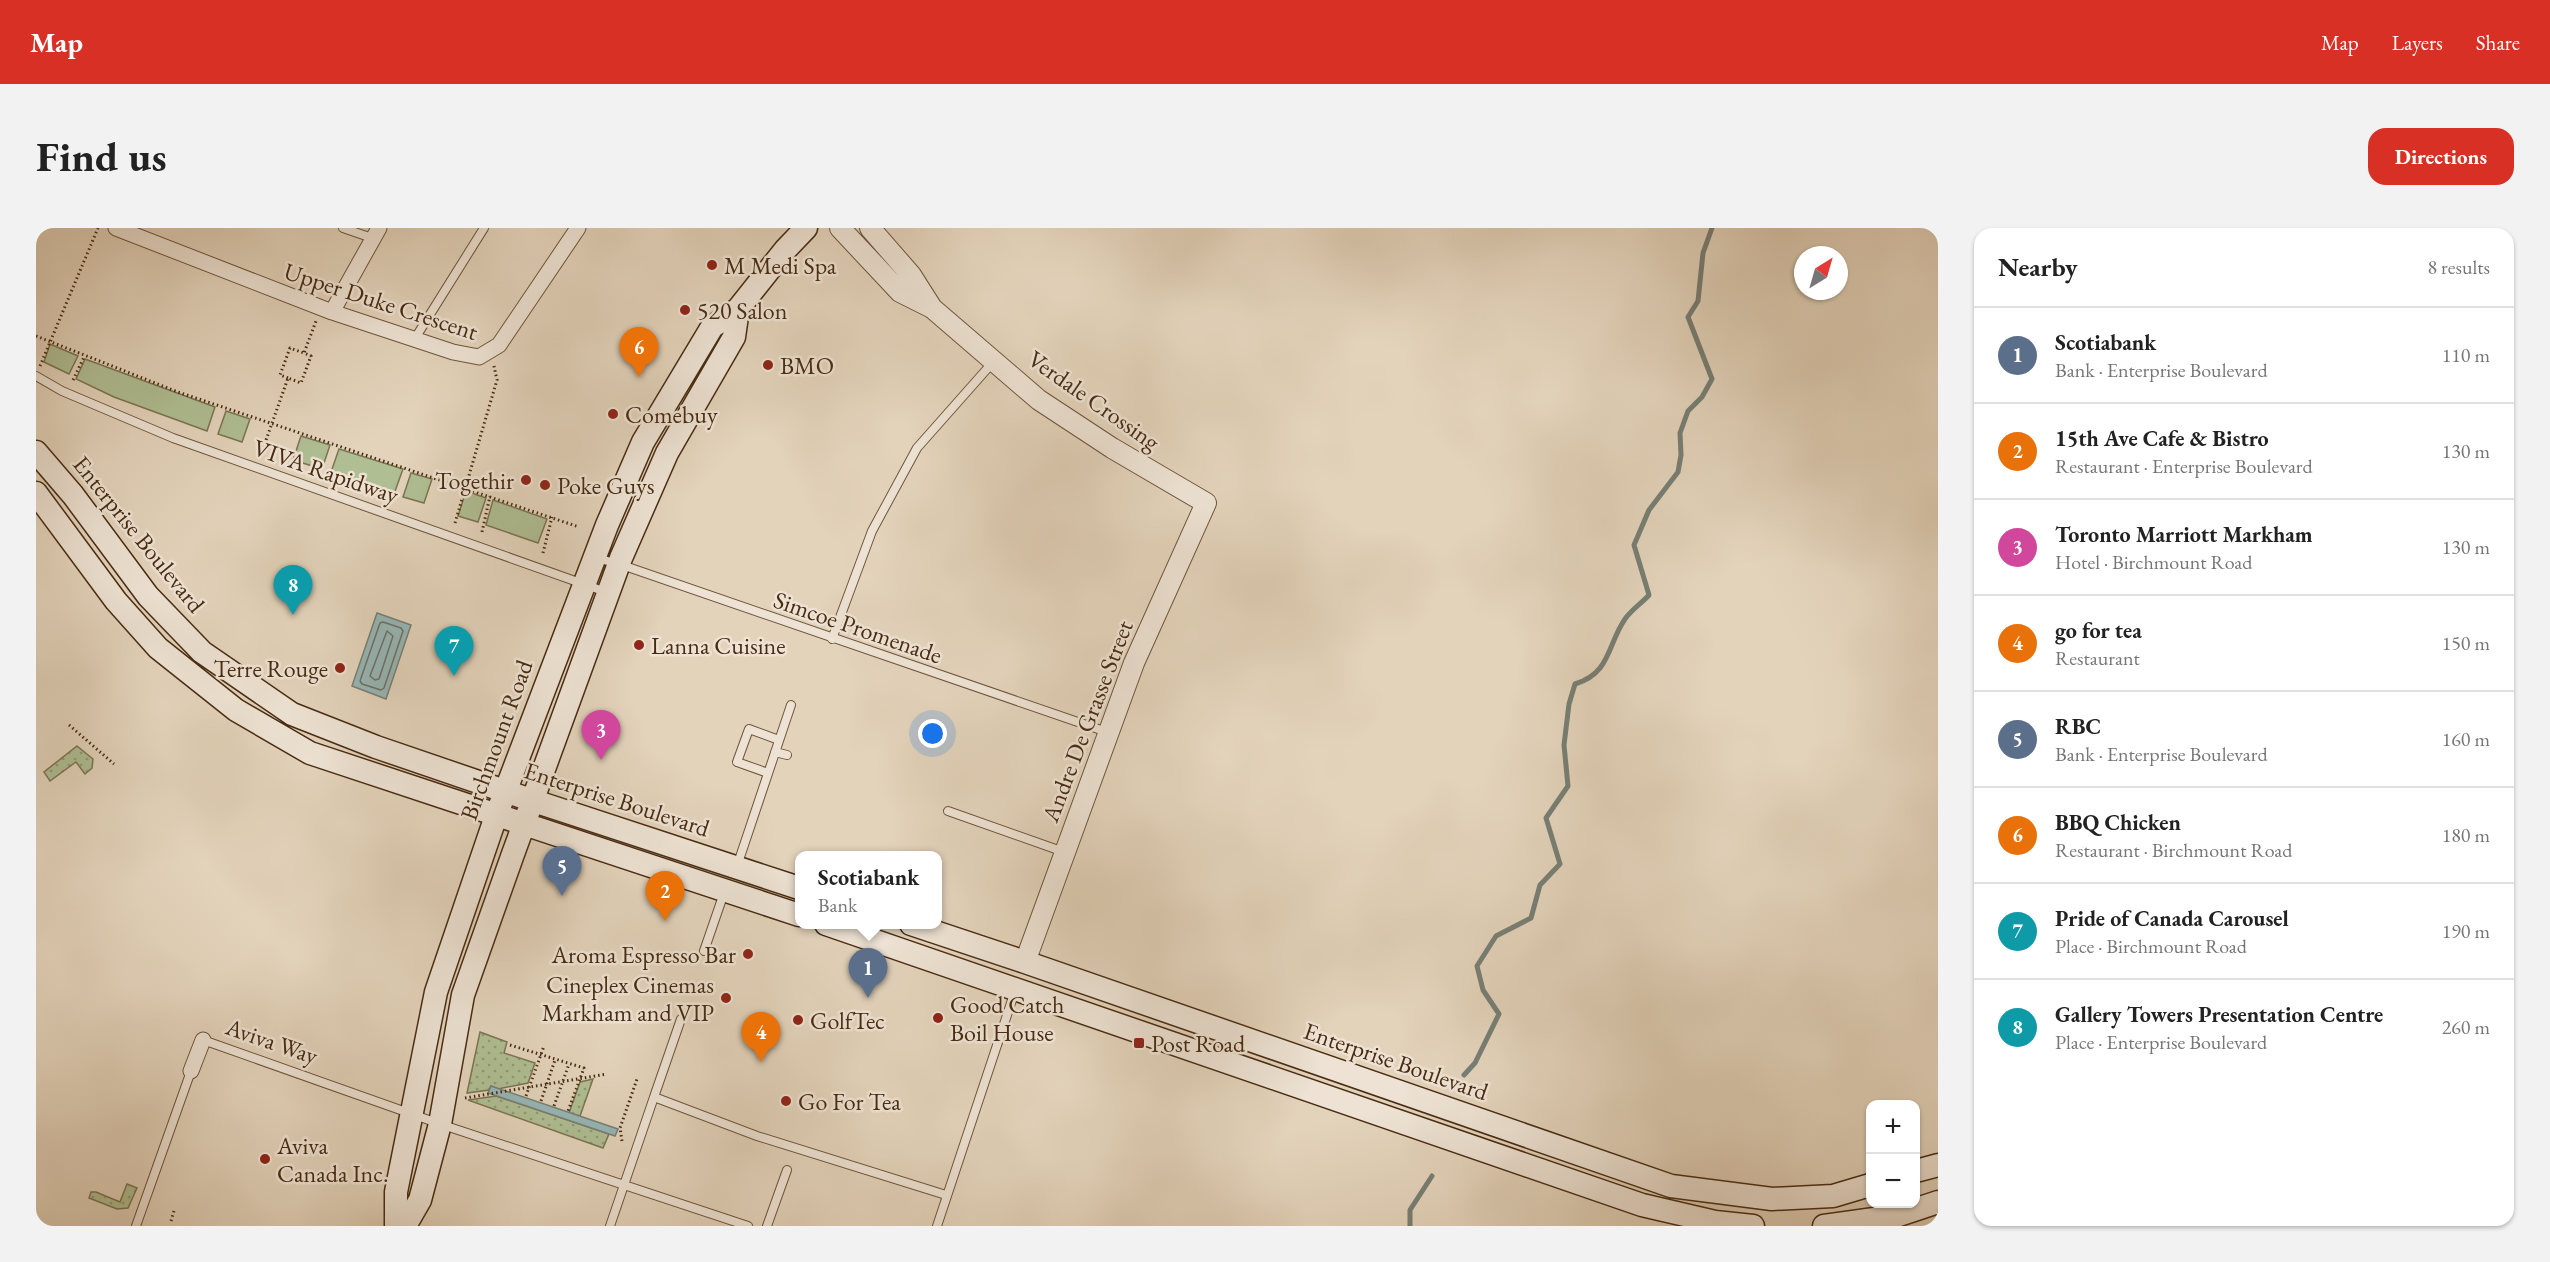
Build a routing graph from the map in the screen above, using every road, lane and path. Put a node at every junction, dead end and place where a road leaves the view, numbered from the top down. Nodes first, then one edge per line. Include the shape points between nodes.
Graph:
1 (98, 228) edge
2 (116, 228) edge
3 (343, 228) edge
4 (484, 228) edge
5 (578, 228) edge
6 (806, 228) edge
7 (840, 228) edge
8 (870, 228) edge
9 (376, 233) edge
10 (932, 308) junction
11 (738, 309) junction
12 (326, 310) junction
13 (36, 336) edge
14 (414, 340) junction
15 (49, 341) junction
16 (491, 350) junction
17 (304, 353) junction
18 (84, 357) junction
19 (994, 361) junction
20 (40, 366) dead end
21 (36, 376) edge
22 (288, 378) junction
23 (74, 380) dead end
24 (273, 424) junction
25 (36, 452) edge
26 (260, 457) dead end
27 (465, 488) junction
28 (36, 493) edge
29 (490, 496) junction
30 (1206, 503) joint
31 (552, 517) junction
32 (454, 523) dead end
33 (579, 527) dead end
34 (482, 532) dead end
35 (543, 553) dead end
36 (594, 558) junction
37 (619, 564) junction
38 (584, 584) junction
39 (608, 593) junction
40 (832, 639) junction
41 (791, 705) dead end
42 (69, 725) dead end
43 (1109, 733) junction
44 (779, 740) junction
45 (775, 752) junction
46 (786, 755) dead end
47 (114, 764) dead end
48 (768, 773) junction
49 (507, 791) junction
50 (534, 801) junction
51 (948, 811) dead end
52 (496, 816) junction
53 (525, 825) junction
54 (1065, 852) junction
55 (736, 867) junction
56 (795, 887) edge
57 (725, 890) junction
58 (795, 914) edge
59 (840, 929) edge
60 (926, 929) edge
61 (704, 951) dead end
62 (1025, 962) junction
63 (1016, 990) junction
64 (681, 1019) dead end
65 (203, 1040) joint
66 (510, 1046) dead end
67 (543, 1046) dead end
68 (540, 1055) junction
69 (555, 1060) junction
70 (569, 1064) junction
71 (191, 1071) joint
72 (607, 1074) dead end
73 (637, 1078) dead end
74 (580, 1079) junction
75 (563, 1082) junction
76 (546, 1084) junction
77 (529, 1087) junction
78 (526, 1096) dead end
79 (654, 1097) junction
80 (465, 1098) dead end
81 (540, 1101) dead end
82 (554, 1106) dead end
83 (568, 1111) dead end
84 (411, 1114) junction
85 (440, 1124) junction
86 (622, 1141) dead end
87 (1938, 1165) edge
88 (787, 1170) dead end
89 (1920, 1170) edge
90 (624, 1185) junction
91 (1866, 1186) edge
92 (946, 1196) junction
93 (1938, 1202) edge
94 (174, 1211) dead end
95 (171, 1221) dead end
96 (136, 1226) edge
97 (396, 1226) edge
98 (405, 1226) edge
99 (610, 1226) edge
100 (748, 1226) edge
101 (767, 1226) edge
102 (937, 1226) edge
103 (1753, 1226) edge
104 (1824, 1226) edge

1 - 15 path
2 - 12 street, Upper Duke Crescent
3 - 9 lane
4 - 14 lane
5 - 16 street, Upper Duke Crescent via 499,345
6 - 11 main road, Birchmount Road
7 - 10 street, Verdale Crossing via 900,292
8 - 10 street, Verdale Crossing via 911,275
9 - 12 street
10 - 19 street, Verdale Crossing
11 - 36 main road, Birchmount Road via 712,327 643,442
11 - 37 main road via 734,337 667,453
12 - 14 street, Upper Duke Crescent
12 - 17 path
13 - 15 path
14 - 16 street, Upper Duke Crescent via 479,357
15 - 18 path
15 - 20 path
16 - 27 path via 497,380
17 - 22 path via 312,356 301,383
17 - 22 path via 290,348 280,375
18 - 23 path
18 - 24 path
19 - 30 street, Verdale Crossing via 1040,400
19 - 40 lane via 916,448 872,531
21 - 38 lane, VIVA Rapidway via 173,438
22 - 24 path
24 - 26 path
24 - 27 path
25 - 49 main road, Enterprise Boulevard via 148,596 211,658 292,714
27 - 29 path
27 - 32 path
28 - 52 main road via 116,601 158,648 236,710 310,753
29 - 31 path
29 - 34 path
30 - 43 street, Andre De Grasse Street via 1134,663
31 - 33 path
31 - 35 path
36 - 37 lane, Simcoe Promenade
36 - 38 main road, Birchmount Road
37 - 39 main road
37 - 40 lane, Simcoe Promenade
38 - 39 lane, VIVA Rapidway
38 - 49 main road, Birchmount Road
39 - 50 main road
40 - 43 lane, Simcoe Promenade
41 - 44 lane
42 - 47 path
43 - 54 street, Andre De Grasse Street
44 - 45 lane
44 - 48 lane via 748,729 737,762
45 - 46 lane
45 - 48 lane
48 - 55 lane
49 - 50 main road, Enterprise Boulevard
49 - 52 main road, Birchmount Road
50 - 53 main road
50 - 55 main road, Enterprise Boulevard
51 - 54 lane
52 - 53 main road
52 - 84 main road, Birchmount Road via 436,992
53 - 57 main road
53 - 85 main road via 463,995
54 - 62 street, Andre De Grasse Street
55 - 56 main road, Enterprise Boulevard
57 - 58 main road
57 - 61 lane
59 - 63 main road
60 - 62 main road, Enterprise Boulevard
62 - 63 street
62 - 91 main road, Enterprise Boulevard via 1671,1186 1772,1199 1833,1196
63 - 92 lane
63 - 103 main road via 1642,1205 1715,1222
64 - 79 lane
65 - 71 street, Aviva Way
65 - 84 lane, Aviva Way
66 - 68 path
67 - 68 path
68 - 69 path
68 - 77 path
69 - 70 path
69 - 76 path
70 - 74 path via 584,1068
70 - 75 path
71 - 96 lane, Aviva Way
72 - 74 path
73 - 86 path via 620,1128
74 - 75 path
74 - 83 path
75 - 76 path
75 - 82 path
76 - 77 path
76 - 81 path
77 - 78 path
77 - 80 path
79 - 90 lane
79 - 92 lane via 757,1136
84 - 85 lane, Aviva Way
84 - 97 main road, Birchmount Road via 396,1192
85 - 90 lane, Aviva Way
85 - 98 main road via 420,1200
87 - 89 main road
88 - 101 lane
90 - 99 lane
90 - 100 lane, Aviva Way
92 - 102 lane
93 - 104 main road via 1896,1216
94 - 95 path

